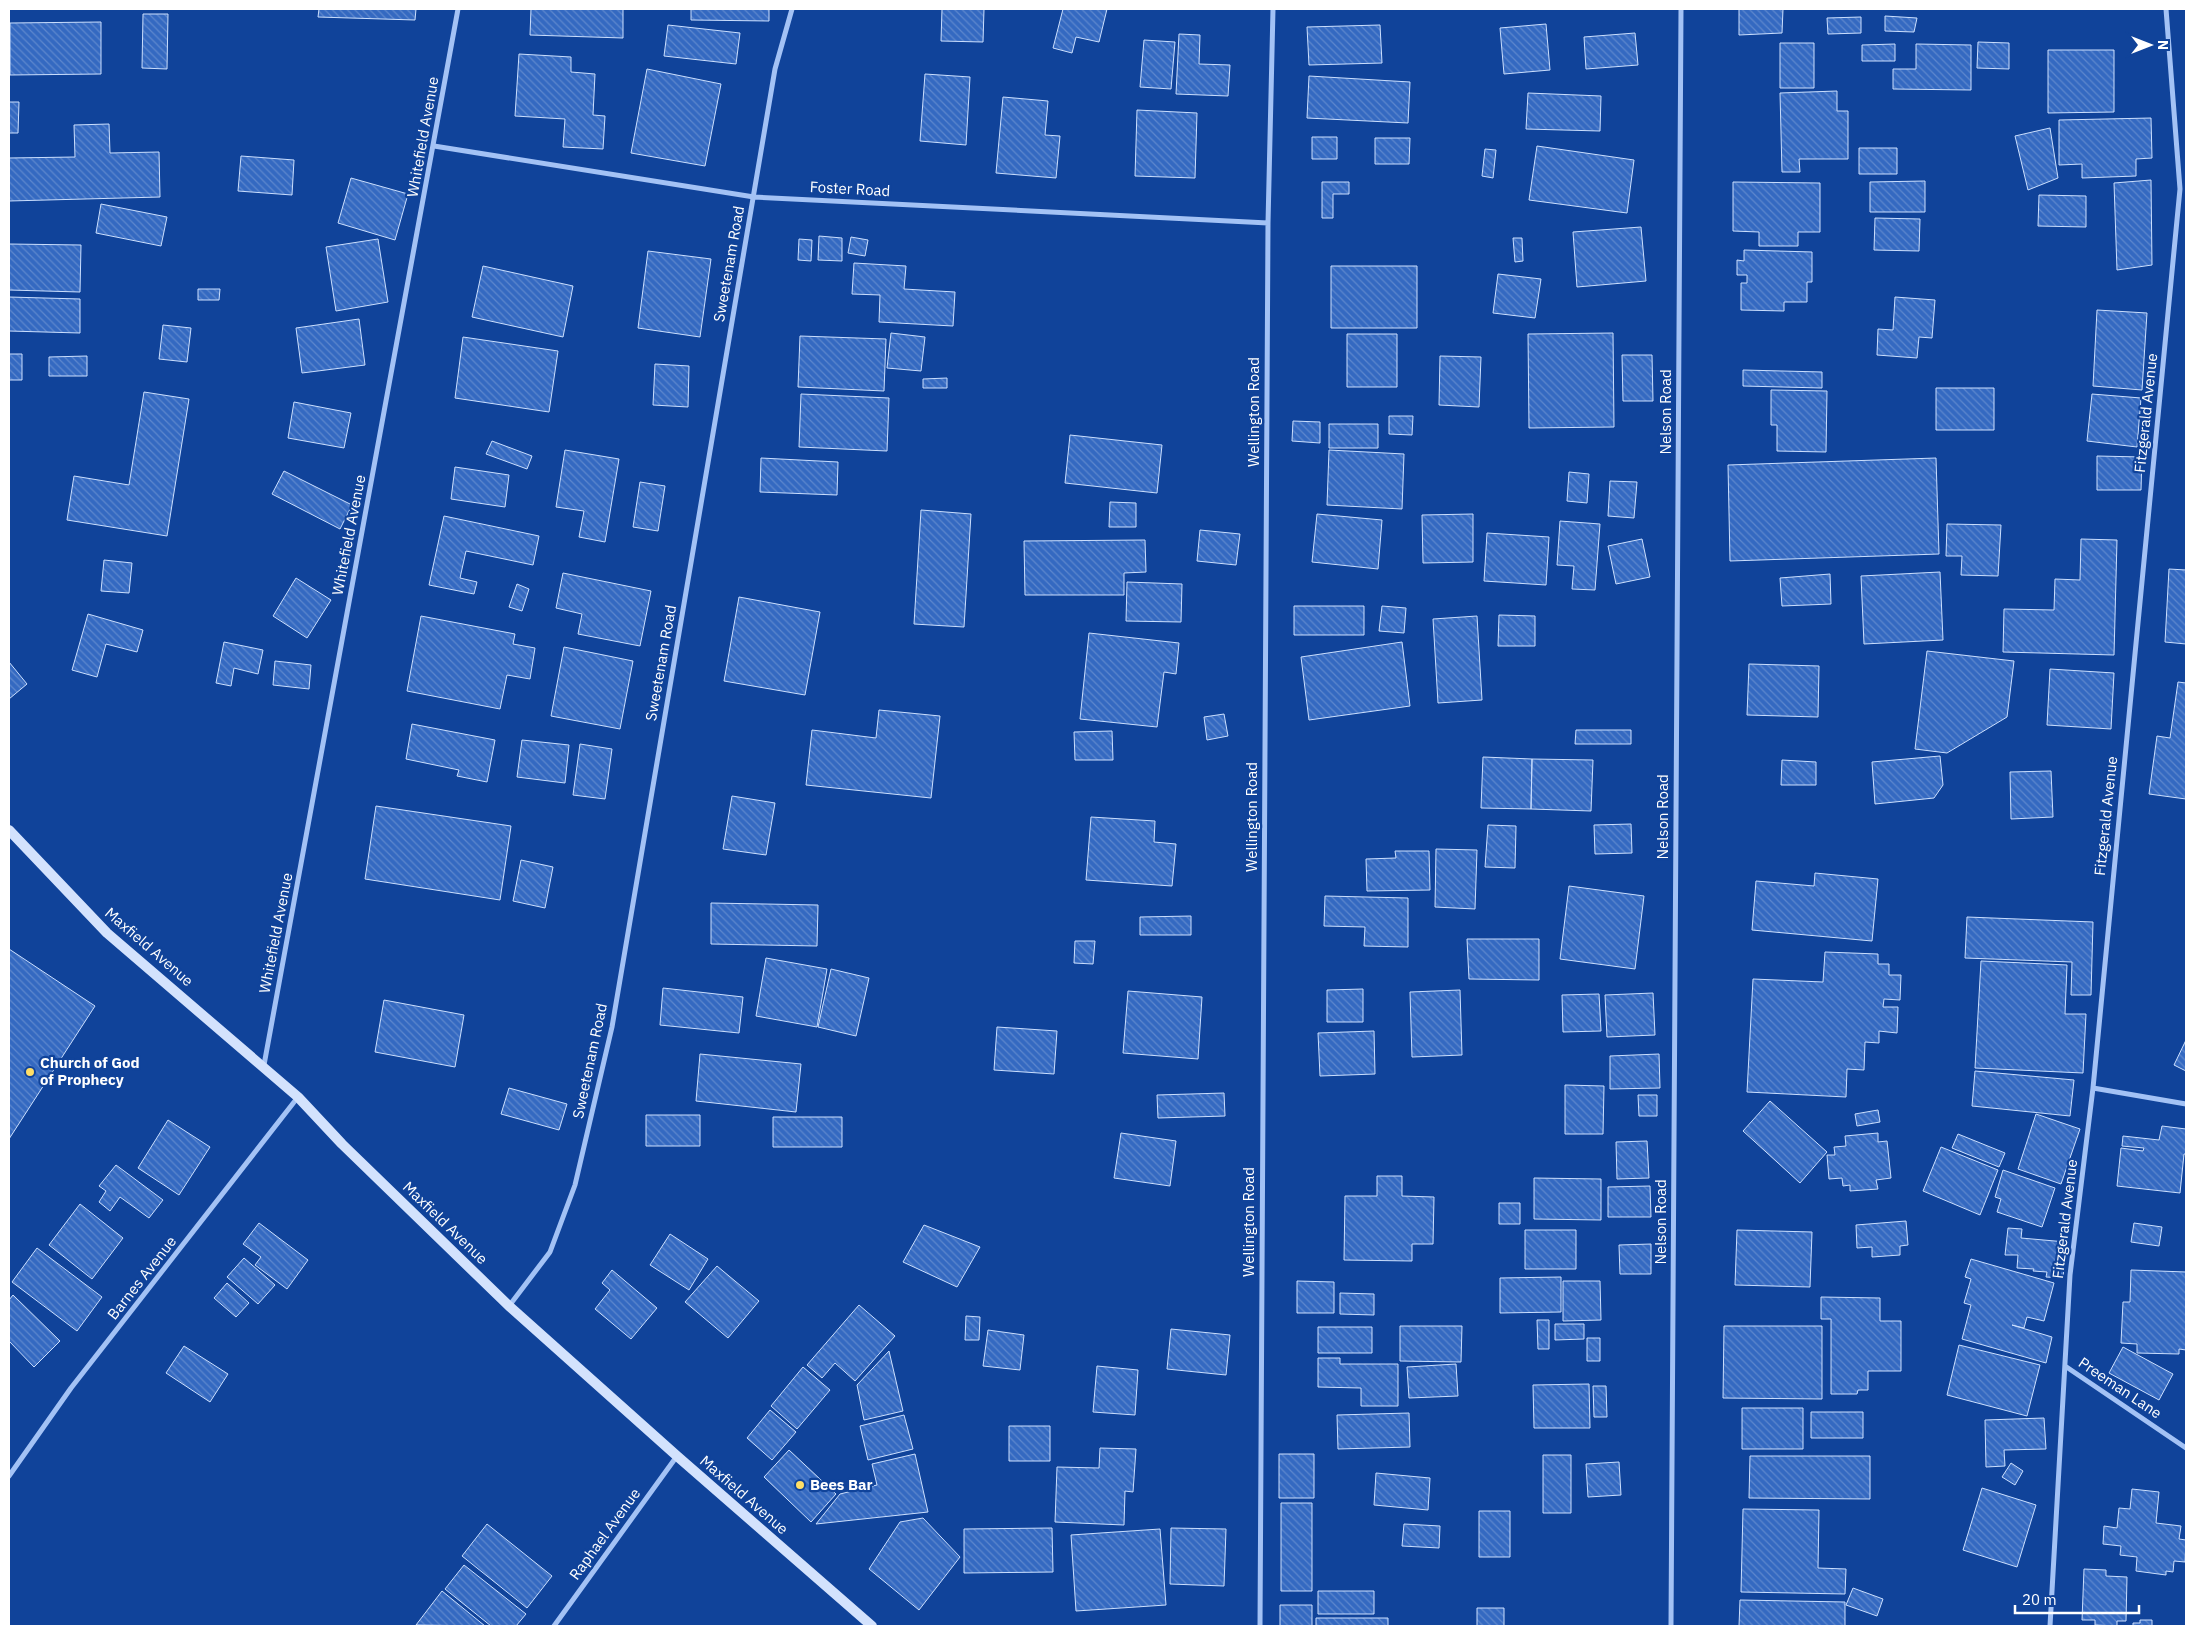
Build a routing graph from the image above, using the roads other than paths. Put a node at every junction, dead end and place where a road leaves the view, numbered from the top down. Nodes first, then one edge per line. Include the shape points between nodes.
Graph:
1 (458, 9) edge
2 (792, 9) edge
3 (1273, 9) edge
4 (1680, 9) edge
5 (2166, 9) edge
6 (434, 146) junction
7 (2183, 189) edge
8 (754, 197) junction
9 (1268, 223) junction
10 (9, 830) edge
11 (264, 1065) junction
12 (2093, 1088) junction
13 (298, 1097) junction
14 (2186, 1104) edge
15 (509, 1306) junction
16 (2065, 1366) junction
17 (2186, 1448) edge
18 (677, 1456) junction
19 (9, 1476) edge
20 (554, 1626) edge
21 (872, 1626) edge
22 (1260, 1626) edge
23 (1671, 1626) edge
24 (2050, 1626) edge

1 - 6 street, Whitefield Avenue
2 - 8 street, Sweetenam Road via 775,69
3 - 9 street, Wellington Road
4 - 23 street, Nelson Road
5 - 7 street, Fitzgerald Avenue
6 - 8 street, Foster Road
6 - 11 street, Whitefield Avenue
7 - 12 street, Fitzgerald Avenue
8 - 9 street, Foster Road
8 - 15 street, Sweetenam Road via 612,1028 572,1193 550,1252
9 - 22 street, Wellington Road
10 - 11 main road, Maxfield Avenue via 108,933
11 - 13 main road, Maxfield Avenue
12 - 14 street
12 - 16 street, Fitzgerald Avenue via 2070,1275
13 - 15 main road, Maxfield Avenue
13 - 19 street, Barnes Avenue via 71,1388
15 - 18 main road, Maxfield Avenue
16 - 17 street, Preeman Lane
16 - 24 street, Fitzgerald Avenue
18 - 20 street, Raphael Avenue
18 - 21 main road, Maxfield Avenue

